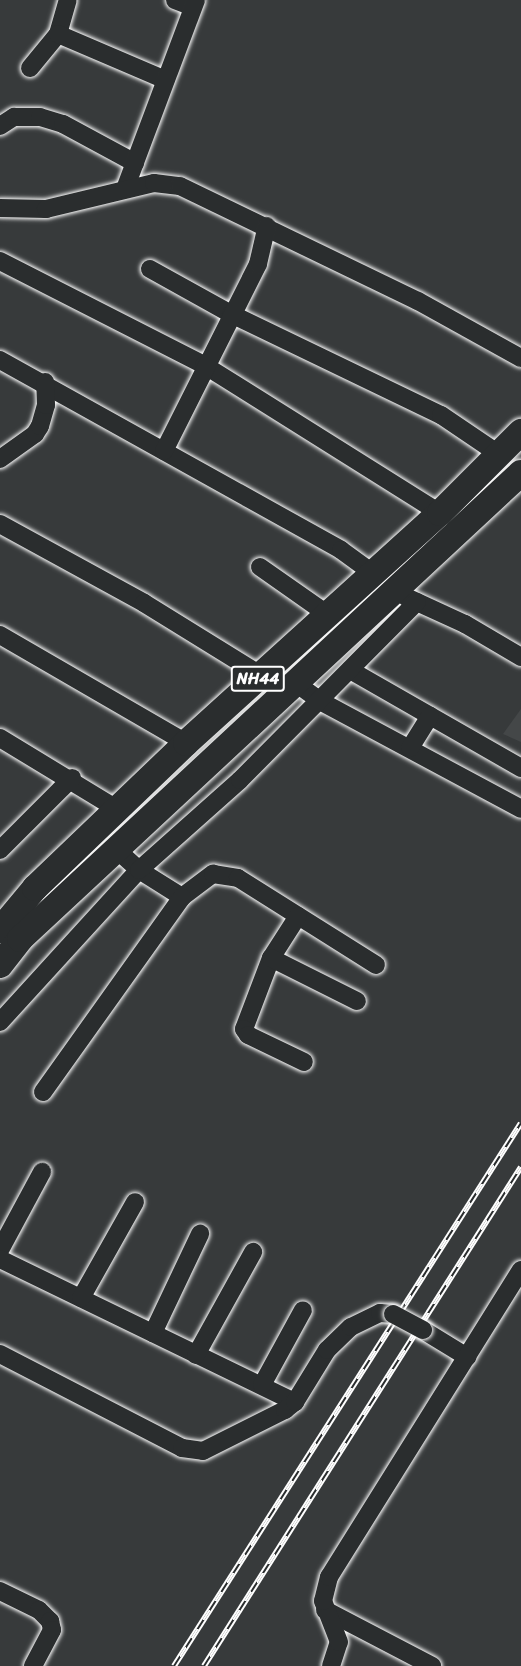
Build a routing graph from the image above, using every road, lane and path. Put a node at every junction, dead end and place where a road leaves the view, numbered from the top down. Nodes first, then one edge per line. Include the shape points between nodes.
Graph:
1 (68, 0) edge
2 (175, 0) edge
3 (194, 4) edge
4 (58, 34) junction
5 (30, 69) dead end
6 (166, 80) junction
7 (0, 126) edge
8 (135, 164) junction
9 (125, 189) junction
10 (0, 208) edge
11 (267, 226) junction
12 (0, 261) edge
13 (150, 269) dead end
14 (231, 314) junction
15 (521, 358) edge
16 (0, 360) edge
17 (204, 365) junction
18 (45, 382) junction
19 (521, 432) edge
20 (164, 450) junction
21 (500, 455) junction
22 (0, 459) edge
23 (521, 473) edge
24 (440, 513) junction
25 (0, 524) edge
26 (260, 567) dead end
27 (371, 572) junction
28 (394, 592) junction
29 (417, 602) junction
30 (327, 614) junction
31 (0, 635) edge
32 (521, 657) edge
33 (350, 670) junction
34 (262, 676) junction
35 (297, 684) junction
36 (320, 701) junction
37 (430, 716) junction
38 (0, 738) edge
39 (186, 742) junction
40 (410, 748) junction
41 (521, 768) edge
42 (72, 778) junction
43 (117, 809) junction
44 (521, 809) edge
45 (1, 847) edge
46 (117, 850) junction
47 (139, 870) junction
48 (182, 897) junction
49 (298, 916) junction
50 (0, 930) edge
51 (271, 958) junction
52 (376, 964) dead end
53 (0, 965) edge
54 (357, 1001) dead end
55 (0, 1022) edge
56 (304, 1062) dead end
57 (43, 1092) dead end
58 (42, 1172) dead end
59 (135, 1202) dead end
60 (200, 1234) dead end
61 (0, 1250) edge
62 (253, 1252) dead end
63 (0, 1260) edge
64 (521, 1270) edge
65 (81, 1298) junction
66 (303, 1310) dead end
67 (153, 1333) junction
68 (0, 1354) edge
69 (196, 1355) junction
70 (467, 1357) junction
71 (262, 1385) junction
72 (295, 1402) junction
73 (0, 1591) edge
74 (325, 1611) junction
75 (33, 1666) edge
76 (331, 1666) edge
77 (432, 1666) edge

1 - 4 street
2 - 3 street
3 - 6 street
4 - 5 street
4 - 6 street
6 - 8 street
7 - 8 street via 14,117 40,117 63,124
8 - 9 street
9 - 10 street via 46,209
9 - 11 street via 154,183 180,186
11 - 14 street via 262,253
11 - 15 street
12 - 17 street
13 - 14 street
14 - 17 street
14 - 21 street via 441,415
16 - 18 street
17 - 20 street
17 - 24 street
18 - 20 street
18 - 22 street via 44,418 35,434
19 - 21 highway, NH44
20 - 27 street via 341,550
21 - 24 highway, NH44
23 - 28 highway, NH44
24 - 27 highway, NH44
25 - 34 street via 144,603
26 - 30 street
27 - 30 highway, NH44
28 - 29 street
28 - 35 highway, NH44
29 - 32 street
29 - 33 street
30 - 34 highway, NH44
31 - 39 street
33 - 36 street
33 - 37 street
34 - 39 highway, NH44
35 - 36 street
35 - 46 highway, NH44
36 - 40 street
36 - 47 street via 240,780
37 - 40 street
37 - 41 street
38 - 42 street
39 - 43 highway, NH44
40 - 44 street
42 - 43 street
42 - 45 street
43 - 50 highway, NH44 via 35,888
46 - 47 street
46 - 53 highway, NH44 via 20,939
47 - 48 street
47 - 55 street
48 - 49 street via 204,878 227,875
48 - 57 street
49 - 51 street
49 - 52 street
51 - 54 street
51 - 56 street via 244,1029 248,1035
58 - 61 street
59 - 65 street
60 - 67 street
62 - 69 street
63 - 65 street
64 - 70 street
65 - 67 street
66 - 71 street
67 - 69 street
68 - 72 street via 182,1448 194,1450 215,1447
69 - 71 street
70 - 72 street, bridge via 393,1314 380,1313 351,1327 327,1350
70 - 74 street via 329,1577
71 - 72 street
73 - 75 street via 32,1606 50,1621 52,1630
74 - 76 street via 339,1642
74 - 77 street

